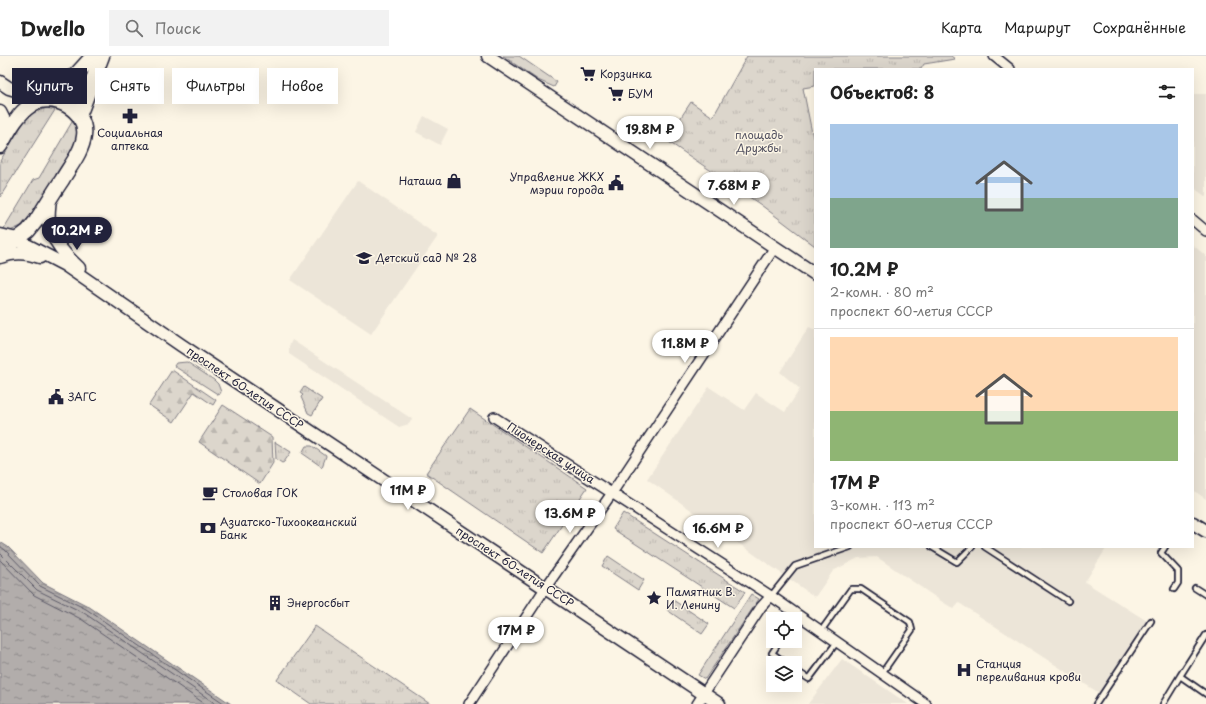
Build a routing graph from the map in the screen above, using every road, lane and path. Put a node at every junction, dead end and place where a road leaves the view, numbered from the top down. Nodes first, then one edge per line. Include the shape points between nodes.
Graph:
1 (93, 56) edge
2 (102, 56) edge
3 (488, 56) edge
4 (994, 56) edge
5 (82, 68) edge
6 (1009, 68) edge
7 (0, 82) edge
8 (12, 89) edge
9 (31, 104) edge
10 (63, 104) edge
11 (0, 112) edge
12 (79, 116) junction
13 (1, 144) edge
14 (50, 198) junction
15 (1194, 221) edge
16 (1206, 230) edge
17 (0, 236) edge
18 (17, 240) junction
19 (775, 248) junction
20 (0, 252) edge
21 (0, 257) edge
22 (65, 265) junction
23 (814, 273) edge
24 (111, 297) junction
25 (494, 417) dead end
26 (612, 493) junction
27 (1194, 524) edge
28 (1206, 531) edge
29 (847, 548) edge
30 (934, 548) edge
31 (971, 548) edge
32 (987, 548) edge
33 (1164, 548) edge
34 (546, 587) junction
35 (1195, 588) dead end
36 (1174, 589) dead end
37 (1206, 595) edge
38 (771, 596) junction
39 (1068, 601) dead end
40 (790, 612) edge
41 (802, 620) edge
42 (1151, 621) dead end
43 (820, 630) junction
44 (1206, 635) edge
45 (837, 642) junction
46 (776, 648) edge
47 (775, 656) edge
48 (882, 673) junction
49 (802, 674) edge
50 (1180, 676) junction
51 (704, 694) junction
52 (1206, 694) edge
53 (469, 704) edge
54 (698, 704) edge
55 (720, 704) edge
56 (926, 704) edge
57 (1096, 704) edge
58 (1163, 704) edge

1 - 5 main road
2 - 12 main road
3 - 19 main road
4 - 6 street
7 - 8 main road
9 - 13 main road via 20,115
10 - 12 main road
11 - 13 main road via 5,122
12 - 14 main road via 84,126 80,150
14 - 18 main road via 28,231
14 - 24 main road, проспект 60-летия СССР via 48,215 57,242 69,259
15 - 16 street
17 - 18 main road
18 - 20 main road
18 - 22 main road, проспект 60-летия СССР
19 - 23 main road
19 - 26 street
21 - 22 main road via 14,253 31,254
22 - 24 main road, проспект 60-летия СССР
24 - 34 main road, проспект 60-летия СССР
25 - 26 street, Пионерская улица
26 - 34 street
26 - 38 street, Пионерская улица
27 - 28 main road
29 - 38 lane via 795,566
30 - 31 lane via 957,562
32 - 39 lane
33 - 36 lane via 1161,553 1178,571 1178,583
34 - 51 main road, проспект 60-летия СССР
34 - 53 street
35 - 37 lane
38 - 40 street, Пионерская улица
38 - 51 street via 761,607
41 - 43 street, Пионерская улица
42 - 57 lane
43 - 45 street, Пионерская улица
43 - 48 lane via 851,589 861,589 910,622 912,630
44 - 50 lane
45 - 48 street, Пионерская улица
45 - 49 lane via 809,679
46 - 47 lane via 772,654
48 - 56 street, Пионерская улица
50 - 52 lane
50 - 58 lane
51 - 54 street
51 - 55 main road, проспект 60-летия СССР

